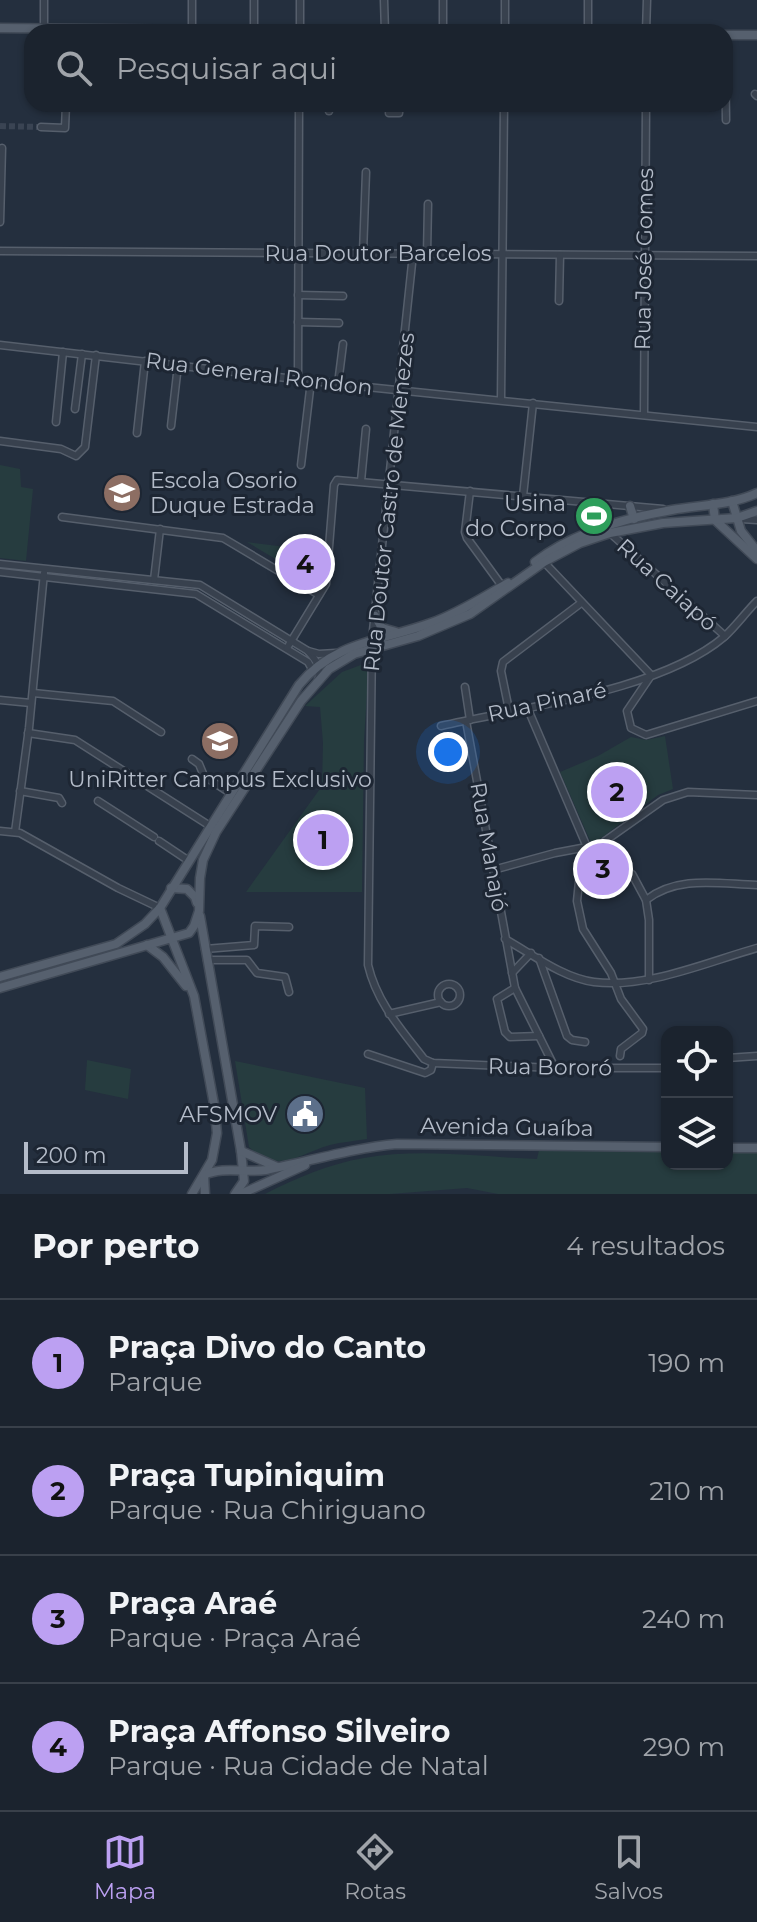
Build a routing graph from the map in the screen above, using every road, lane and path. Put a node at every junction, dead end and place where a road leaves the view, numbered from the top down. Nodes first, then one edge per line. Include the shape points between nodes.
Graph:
1 (44, 0) edge
2 (192, 0) edge
3 (254, 0) edge
4 (300, 0) edge
5 (384, 0) edge
6 (443, 0) edge
7 (505, 0) edge
8 (586, 0) edge
9 (647, 0) edge
10 (44, 24) edge
11 (192, 24) edge
12 (254, 24) edge
13 (300, 24) edge
14 (385, 24) edge
15 (443, 24) edge
16 (505, 24) edge
17 (586, 24) edge
18 (646, 24) edge
19 (0, 28) edge
20 (24, 29) edge
21 (733, 35) edge
22 (757, 35) edge
23 (66, 112) edge
24 (299, 112) edge
25 (399, 112) edge
26 (504, 112) edge
27 (646, 112) edge
28 (726, 112) edge
29 (389, 113) dead end
30 (726, 120) dead end
31 (41, 127) tunnel mouth
32 (2, 148) dead end
33 (366, 172) dead end
34 (428, 204) dead end
35 (0, 222) edge
36 (0, 251) edge
37 (298, 253) junction
38 (363, 253) junction
39 (413, 254) junction
40 (427, 254) junction
41 (504, 254) junction
42 (560, 255) junction
43 (645, 255) junction
44 (757, 256) edge
45 (298, 295) junction
46 (343, 296) dead end
47 (559, 301) dead end
48 (298, 322) junction
49 (339, 323) dead end
50 (343, 344) dead end
51 (0, 345) edge
52 (63, 352) junction
53 (82, 354) junction
54 (96, 355) junction
55 (145, 361) junction
56 (178, 365) junction
57 (298, 379) junction
58 (311, 381) junction
59 (338, 384) junction
60 (400, 390) junction
61 (501, 399) junction
62 (533, 403) junction
63 (75, 409) dead end
64 (644, 414) junction
65 (56, 422) dead end
66 (171, 426) dead end
67 (757, 427) edge
68 (366, 429) dead end
69 (137, 433) dead end
70 (0, 441) edge
71 (301, 465) dead end
72 (361, 481) junction
73 (390, 483) junction
74 (470, 491) junction
75 (757, 493) edge
76 (523, 496) junction
77 (732, 501) junction
78 (713, 504) junction
79 (630, 506) junction
80 (670, 510) junction
81 (757, 511) edge
82 (649, 515) junction
83 (62, 517) dead end
84 (737, 518) junction
85 (634, 519) junction
86 (715, 520) junction
87 (757, 520) edge
88 (663, 523) junction
89 (160, 529) junction
90 (610, 533) junction
91 (747, 546) junction
92 (757, 551) edge
93 (757, 559) edge
94 (544, 562) junction
95 (0, 564) edge
96 (45, 568) junction
97 (0, 572) edge
98 (44, 577) junction
99 (154, 580) junction
100 (502, 586) junction
101 (319, 595) junction
102 (495, 598) junction
103 (757, 601) edge
104 (581, 603) junction
105 (375, 616) junction
106 (401, 632) junction
107 (725, 636) junction
108 (291, 640) junction
109 (372, 644) junction
110 (287, 648) junction
111 (308, 651) junction
112 (338, 652) junction
113 (354, 654) junction
114 (372, 658) junction
115 (315, 666) junction
116 (651, 675) junction
117 (317, 682) junction
118 (465, 687) dead end
119 (33, 693) junction
120 (0, 700) edge
121 (757, 701) edge
122 (31, 703) junction
123 (527, 707) junction
124 (509, 710) junction
125 (468, 720) junction
126 (441, 726) dead end
127 (161, 732) dead end
128 (28, 733) junction
129 (192, 759) dead end
130 (20, 791) junction
131 (230, 793) junction
132 (757, 795) edge
133 (98, 801) dead end
134 (62, 803) dead end
135 (210, 826) junction
136 (0, 831) edge
137 (15, 832) junction
138 (587, 847) junction
139 (595, 852) junction
140 (189, 861) junction
141 (493, 870) junction
142 (757, 885) edge
143 (170, 888) junction
144 (646, 900) junction
145 (160, 908) junction
146 (199, 911) junction
147 (289, 927) dead end
148 (171, 938) junction
149 (505, 939) junction
150 (147, 945) junction
151 (757, 948) edge
152 (205, 949) junction
153 (531, 953) junction
154 (539, 958) junction
155 (207, 960) junction
156 (512, 973) junction
157 (0, 977) edge
158 (649, 980) junction
159 (613, 981) junction
160 (623, 981) junction
161 (0, 988) edge
162 (515, 988) junction
163 (289, 992) dead end
164 (194, 996) junction
165 (619, 996) junction
166 (441, 1002) dead end
167 (389, 1014) junction
168 (539, 1036) junction
169 (585, 1042) dead end
170 (368, 1054) dead end
171 (620, 1056) dead end
172 (757, 1056) edge
173 (733, 1058) edge
174 (433, 1063) junction
175 (555, 1068) junction
176 (661, 1068) edge
177 (661, 1147) edge
178 (733, 1148) edge
179 (757, 1148) edge
180 (347, 1150) junction
181 (241, 1151) junction
182 (278, 1167) junction
183 (244, 1172) junction
184 (204, 1175) junction
185 (192, 1194) edge
186 (205, 1194) edge
187 (238, 1194) edge

1 - 10 street
2 - 11 street
3 - 12 street
4 - 13 street
5 - 14 street
6 - 15 street
7 - 16 street
8 - 17 street
9 - 18 street
19 - 20 main road
21 - 22 main road
23 - 31 street via 65,128
24 - 37 street
25 - 29 street
26 - 41 street
27 - 43 street, Rua José Gomes
28 - 30 street
32 - 35 street
33 - 38 street
34 - 40 street
36 - 37 street, Rua Doutor Barcelos
37 - 38 street, Rua Doutor Barcelos
37 - 45 street
38 - 39 street, Rua Doutor Barcelos
39 - 40 street, Rua Doutor Barcelos
39 - 60 street, Rua Doutor Castro de Menezes
40 - 41 street, Rua Doutor Barcelos
41 - 42 street, Rua Doutor Barcelos
41 - 61 street
42 - 43 street, Rua Doutor Barcelos
42 - 47 street
43 - 44 street, Rua Doutor Barcelos
43 - 64 street, Rua José Gomes
45 - 46 street
45 - 48 street
48 - 49 street
48 - 57 street
50 - 59 street
51 - 52 street, Rua General Rondon
52 - 53 street, Rua General Rondon
52 - 65 street
53 - 54 street, Rua General Rondon
53 - 63 street
54 - 55 street, Rua General Rondon
54 - 70 street via 85,447 76,456
55 - 56 street, Rua General Rondon
55 - 69 street
56 - 57 street, Rua General Rondon
56 - 66 street
57 - 58 street, Rua General Rondon
58 - 59 street, Rua General Rondon
58 - 71 street
59 - 60 street, Rua General Rondon
60 - 61 street, Rua General Rondon
60 - 73 street, Rua Doutor Castro de Menezes
61 - 62 street, Rua General Rondon
62 - 64 street, Rua General Rondon
62 - 76 street
64 - 67 street, Rua General Rondon
68 - 72 street
72 - 73 street
72 - 101 street via 337,480 334,485 326,584
73 - 74 street
73 - 105 street, Rua Doutor Castro de Menezes
74 - 76 street
74 - 100 street via 467,538
75 - 77 main road
76 - 79 street
77 - 78 main road
77 - 84 main road
78 - 80 main road
78 - 86 main road
79 - 80 street
79 - 82 street
79 - 85 main road
80 - 82 main road
81 - 84 main road
82 - 85 main road
82 - 88 street
83 - 89 street
84 - 86 main road
84 - 87 street
84 - 91 main road
85 - 100 main road via 581,535
86 - 88 main road
86 - 91 main road
88 - 90 main road
89 - 99 street
89 - 101 street via 223,538
90 - 94 main road
90 - 107 street, Rua Caiapó
91 - 92 main road
91 - 93 main road
94 - 102 main road
94 - 104 street
95 - 96 street
96 - 98 street
96 - 99 street
97 - 98 street
98 - 110 street via 196,594
98 - 119 street
99 - 108 street via 200,585
100 - 102 main road
100 - 106 main road via 454,614
101 - 108 street
102 - 109 main road via 437,630
103 - 107 street, Rua Pinaré
104 - 116 street
104 - 124 street via 503,662
105 - 106 main road via 382,628
105 - 109 street, Rua Doutor Castro de Menezes
106 - 109 main road
107 - 116 street, Rua Pinaré via 695,657
108 - 110 street
108 - 111 street
109 - 112 main road
109 - 113 main road
109 - 114 street, Rua Doutor Castro de Menezes
110 - 115 street
111 - 112 street
111 - 115 street
112 - 115 main road
113 - 114 main road
113 - 117 main road
114 - 167 street, Rua Doutor Castro de Menezes via 368,965
115 - 117 street via 320,672
115 - 131 main road
116 - 121 street via 627,711 628,722 646,735
116 - 123 street, Rua Pinaré
117 - 146 main road via 212,841 203,860
118 - 125 street, Rua Manajó
119 - 122 street
119 - 127 street via 113,701
120 - 122 street
122 - 128 street
123 - 124 street, Rua Pinaré
123 - 138 street
124 - 125 street, Rua Pinaré
125 - 126 street, Rua Pinaré
125 - 141 street, Rua Manajó
128 - 130 street
128 - 135 street via 83,745
129 - 131 street via 204,776
130 - 134 street via 58,797
130 - 137 street
131 - 135 main road
132 - 139 street via 688,792 663,800
133 - 140 street
135 - 140 main road
136 - 137 street
137 - 145 street
138 - 139 street
138 - 141 street
139 - 144 street via 632,874
139 - 159 street via 580,872 577,901 583,929
140 - 143 main road
141 - 149 street, Rua Manajó
142 - 144 street via 680,883
143 - 145 main road
143 - 146 main road via 192,892
144 - 158 street
145 - 148 main road
145 - 157 main road via 116,944
146 - 148 main road via 189,933
146 - 152 main road
147 - 152 street via 255,926 254,945
148 - 150 main road
148 - 164 main road
149 - 153 street
149 - 156 street, Rua Manajó
150 - 161 main road
150 - 164 main road
151 - 158 street
152 - 155 main road
153 - 154 street
153 - 156 street
154 - 159 street via 594,982
154 - 169 street via 567,1036
155 - 163 street via 247,960 257,973 285,977
155 - 181 main road
156 - 162 street, Rua Manajó
158 - 160 street
159 - 160 street
159 - 165 street
160 - 165 street
162 - 168 street, Rua Manajó
162 - 168 street via 497,999 505,1032 510,1037
164 - 184 main road via 217,1133
165 - 171 street via 643,1029 622,1047
166 - 167 street
167 - 174 street, Rua Doutor Castro de Menezes via 424,1059
168 - 175 street, Rua Manajó
170 - 174 street via 425,1073
172 - 173 street
174 - 175 street, Rua Bororó
175 - 176 street, Rua Bororó
177 - 180 main road, Avenida Guaíba via 397,1144
178 - 179 main road
180 - 182 main road, Avenida Guaíba
180 - 187 main road, Avenida Guaíba
181 - 182 main road
181 - 183 main road
182 - 183 main road, Avenida Guaíba
183 - 184 main road, Avenida Guaíba via 217,1170
183 - 187 main road
184 - 185 main road
184 - 186 main road

